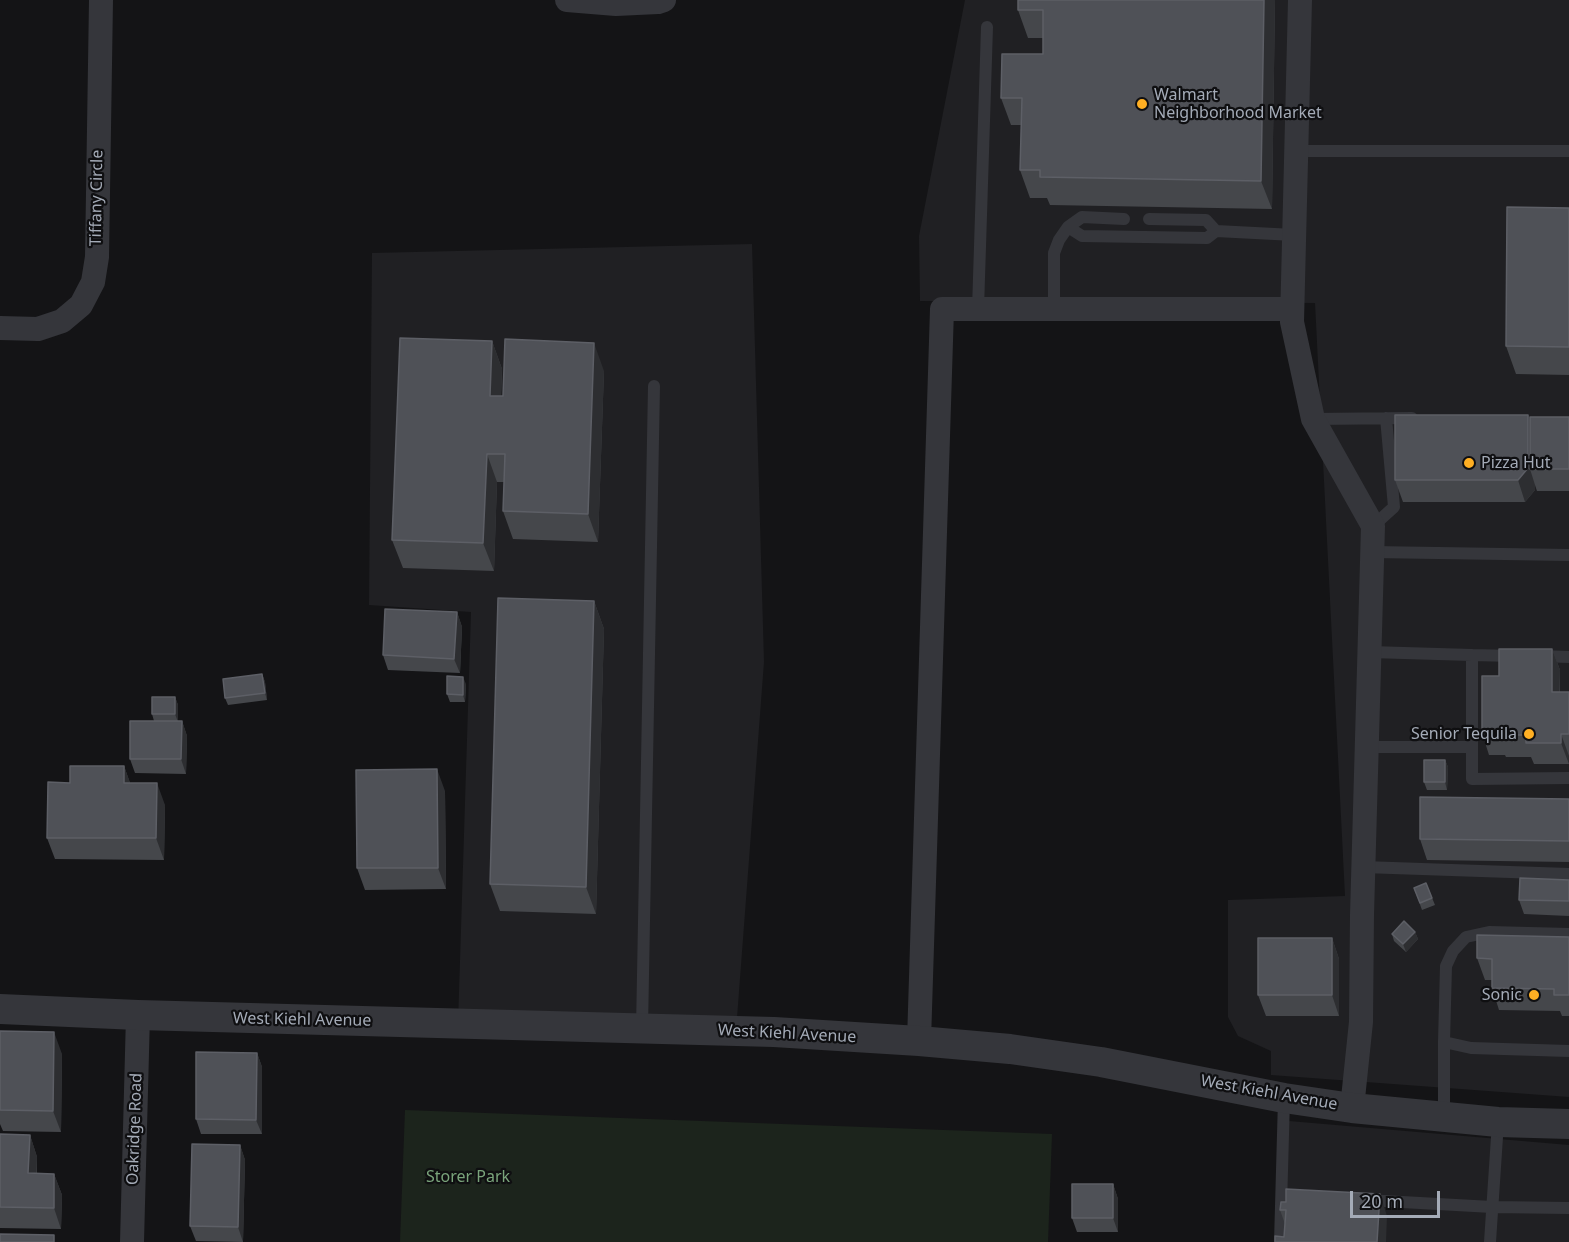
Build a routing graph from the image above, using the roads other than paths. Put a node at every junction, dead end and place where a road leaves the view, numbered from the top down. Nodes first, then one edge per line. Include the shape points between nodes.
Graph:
1 (101, 0) edge
2 (567, 0) edge
3 (664, 0) edge
4 (1300, 0) edge
5 (987, 27) dead end
6 (1296, 150) junction
7 (1569, 151) edge
8 (1124, 219) dead end
9 (1149, 219) dead end
10 (1068, 227) junction
11 (1216, 231) junction
12 (1294, 235) junction
13 (978, 309) junction
14 (1054, 309) junction
15 (1292, 309) junction
16 (0, 328) edge
17 (654, 386) dead end
18 (1386, 418) junction
19 (1420, 418) edge
20 (1313, 419) junction
21 (1373, 526) junction
22 (1372, 552) junction
23 (1569, 555) edge
24 (1370, 652) junction
25 (1472, 655) junction
26 (1569, 657) edge
27 (1367, 747) junction
28 (1472, 747) junction
29 (1569, 778) edge
30 (1363, 867) junction
31 (1569, 874) edge
32 (1569, 934) edge
33 (0, 1009) edge
34 (138, 1015) junction
35 (642, 1028) junction
36 (919, 1041) junction
37 (1444, 1042) junction
38 (1569, 1051) edge
39 (1284, 1098) junction
40 (1352, 1108) junction
41 (1444, 1117) junction
42 (1498, 1122) junction
43 (1569, 1124) edge
44 (1352, 1200) edge
45 (1492, 1207) junction
46 (1569, 1208) edge
47 (132, 1242) edge
48 (1280, 1242) edge
49 (1490, 1242) edge

1 - 16 street, Tiffany Circle via 93,282 81,304 62,321 38,329
2 - 3 street via 616,4
4 - 6 street
5 - 13 lane
6 - 7 lane
6 - 12 street
8 - 10 lane via 1082,217
9 - 11 lane via 1206,220
10 - 11 lane via 1082,236 1207,238
10 - 14 lane via 1054,253
11 - 12 lane
12 - 15 street
13 - 14 street
13 - 36 street via 942,309
14 - 15 street
15 - 20 street
17 - 35 lane
18 - 19 lane
18 - 20 lane
18 - 21 lane via 1394,507
20 - 21 street
21 - 22 street
22 - 23 lane
22 - 24 street
24 - 25 lane
24 - 27 street
25 - 26 lane
25 - 28 lane
27 - 28 lane
27 - 30 street
28 - 29 lane via 1472,778
30 - 31 lane
30 - 40 street via 1361,1022
32 - 37 lane via 1489,932 1466,937 1446,966
33 - 34 street, West Kiehl Avenue
34 - 35 street, West Kiehl Avenue
34 - 47 street, Oakridge Road
35 - 36 street, West Kiehl Avenue
36 - 39 street, West Kiehl Avenue via 1101,1062
37 - 38 lane via 1471,1048
37 - 41 lane
39 - 40 street, West Kiehl Avenue
39 - 48 lane via 1288,1196
40 - 41 street, West Kiehl Avenue
41 - 42 street, West Kiehl Avenue
42 - 43 street, West Kiehl Avenue
42 - 45 lane
44 - 45 lane
45 - 46 lane
45 - 49 lane

